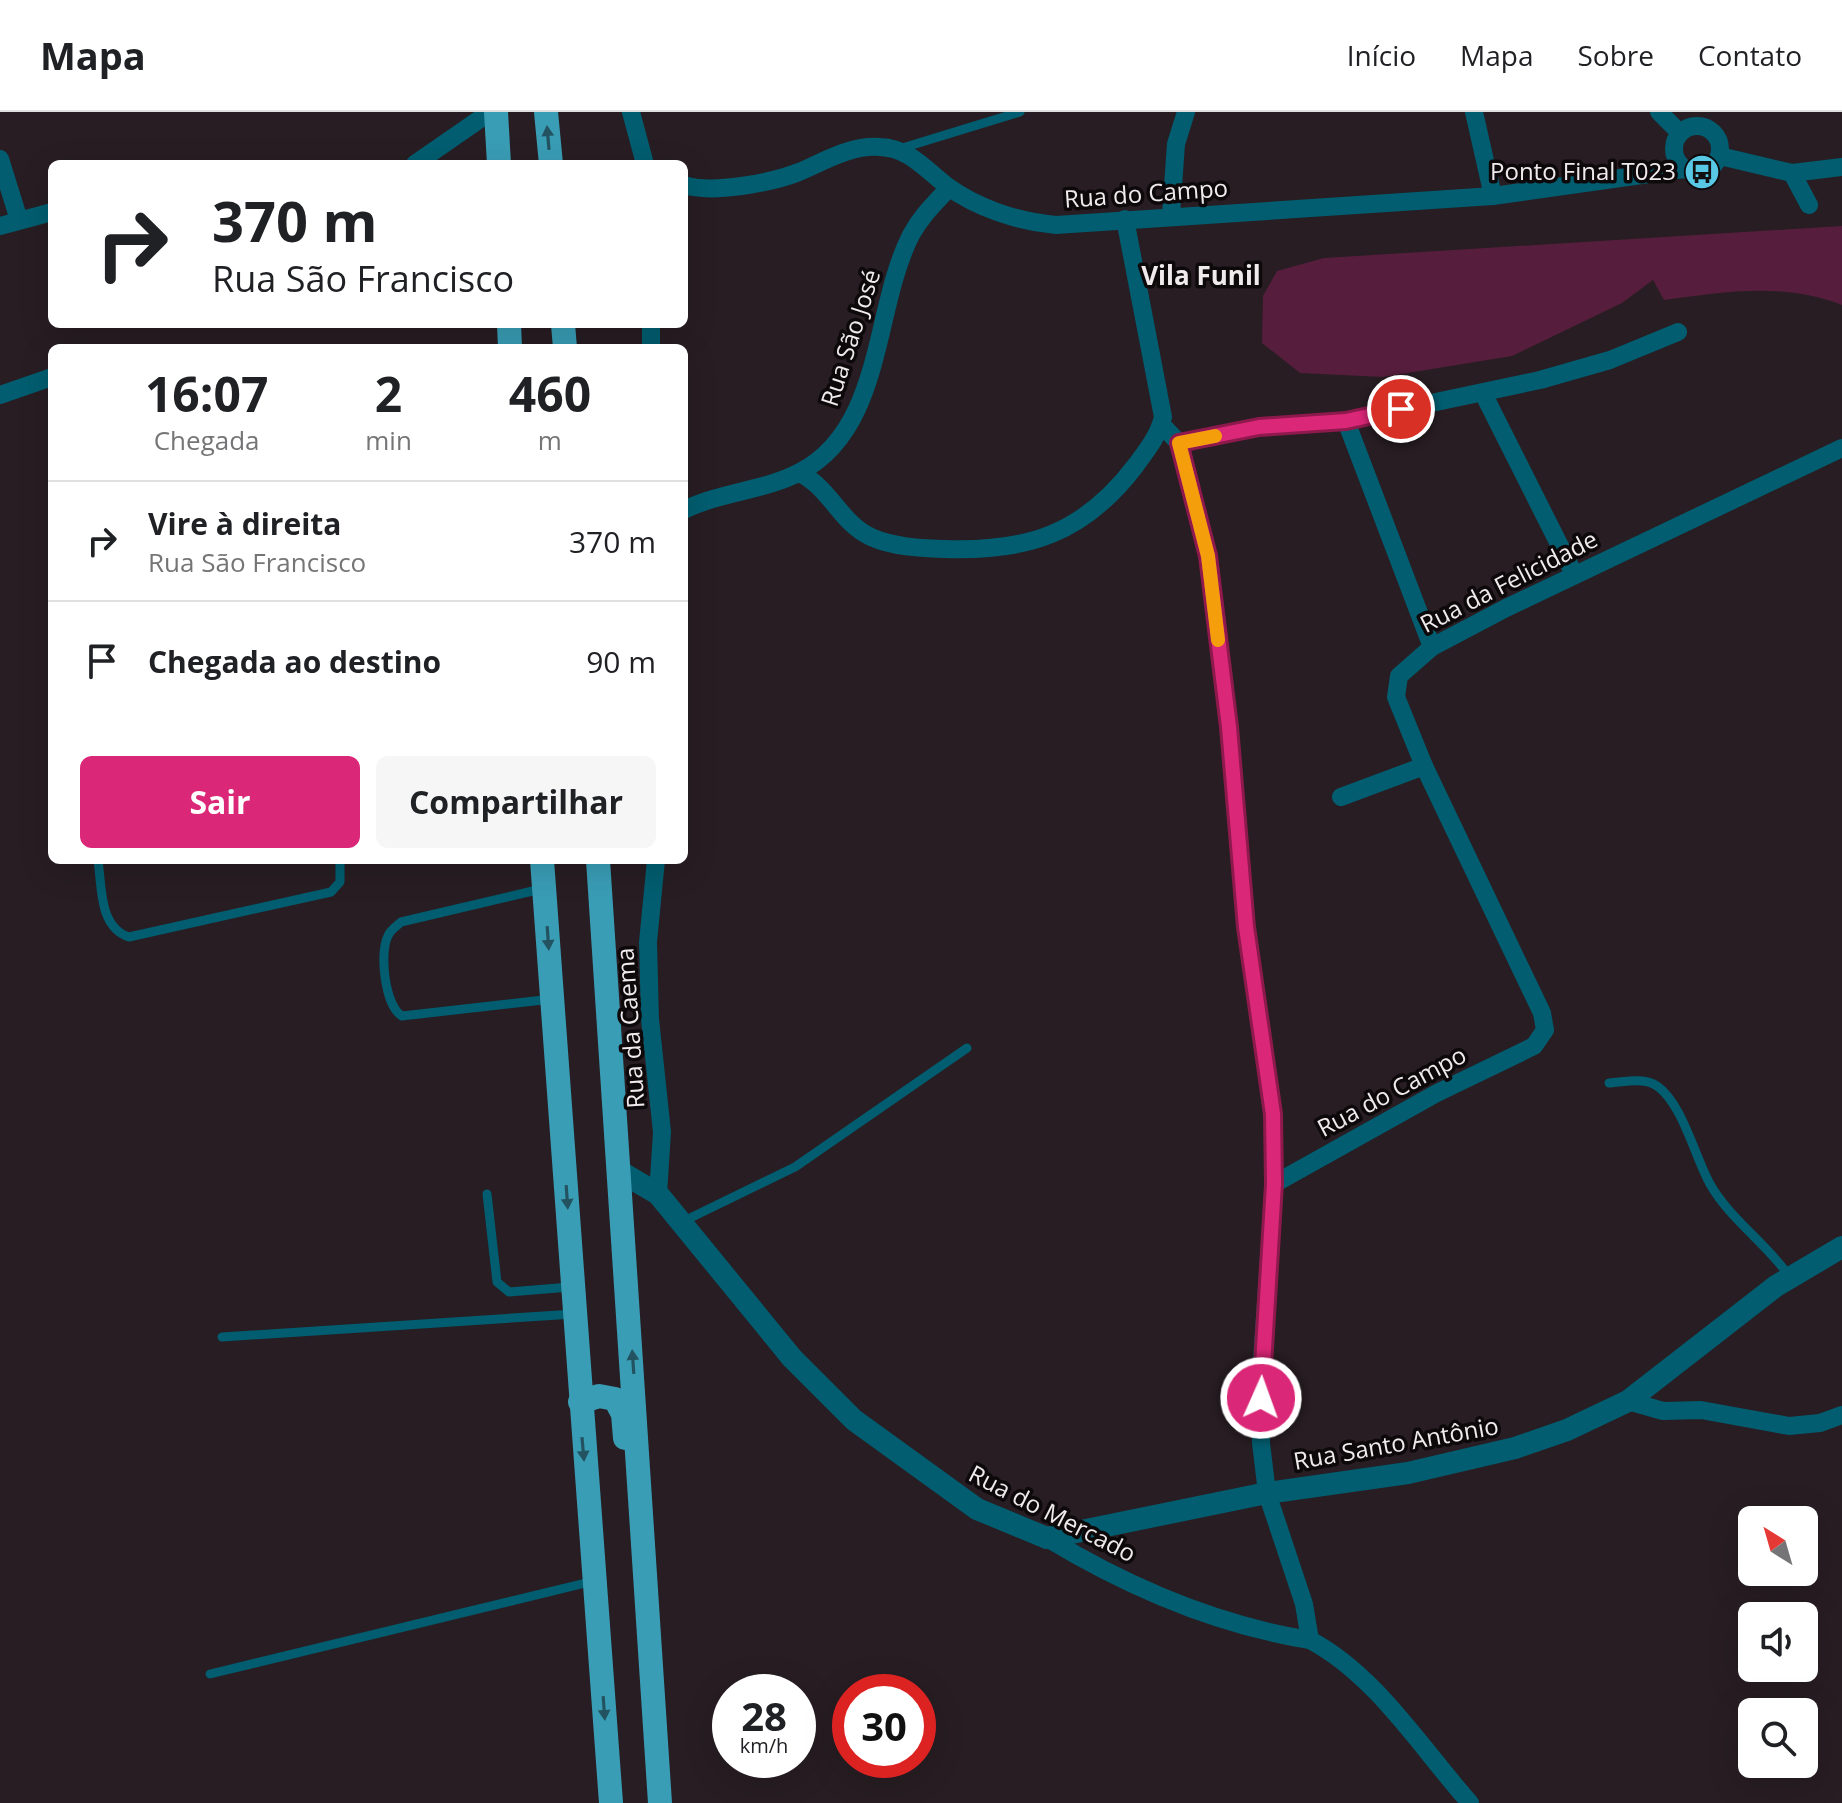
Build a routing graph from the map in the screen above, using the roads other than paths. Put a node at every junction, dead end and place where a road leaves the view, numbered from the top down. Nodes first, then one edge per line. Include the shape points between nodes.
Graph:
1 (493, 112) edge
2 (546, 112) edge
3 (631, 112) edge
4 (1020, 112) edge
5 (1186, 112) edge
6 (1474, 112) edge
7 (1659, 112) edge
8 (1677, 139) junction
9 (899, 149) junction
10 (1720, 156) junction
11 (0, 159) edge
12 (421, 160) edge
13 (499, 160) edge
14 (551, 160) edge
15 (644, 160) edge
16 (1842, 167) edge
17 (1684, 169) junction
18 (1792, 173) junction
19 (1638, 175) junction
20 (688, 186) edge
21 (949, 188) junction
22 (1493, 196) junction
23 (1809, 205) dead end
24 (48, 213) edge
25 (1171, 215) junction
26 (1125, 219) junction
27 (19, 220) junction
28 (0, 226) edge
29 (1678, 332) dead end
30 (48, 378) edge
31 (1483, 393) junction
32 (0, 395) edge
33 (1346, 421) junction
34 (1161, 424) junction
35 (1179, 443) junction
36 (1842, 448) edge
37 (799, 473) junction
38 (688, 509) edge
39 (1574, 574) junction
40 (1432, 647) junction
41 (1424, 766) junction
42 (1341, 797) dead end
43 (99, 864) edge
44 (340, 864) edge
45 (542, 864) edge
46 (598, 864) edge
47 (656, 864) edge
48 (544, 889) junction
49 (552, 999) junction
50 (1534, 1046) joint
51 (967, 1048) dead end
52 (1609, 1083) dead end
53 (619, 1171) junction
54 (1274, 1184) junction
55 (487, 1194) dead end
56 (658, 1194) junction
57 (681, 1223) junction
58 (623, 1230) junction
59 (1842, 1247) edge
60 (1790, 1277) junction
61 (573, 1287) junction
62 (574, 1314) junction
63 (222, 1337) dead end
64 (1628, 1401) junction
65 (580, 1402) junction
66 (1842, 1415) edge
67 (1267, 1493) junction
68 (1047, 1538) junction
69 (594, 1581) junction
70 (1310, 1640) junction
71 (210, 1674) dead end
72 (660, 1800) edge
73 (611, 1803) edge
74 (1470, 1803) edge

1 - 12 street
1 - 13 highway
14 -> 2 highway
3 - 15 street
4 - 9 lane
5 - 25 street via 1176,144
6 - 22 street
7 - 8 street
8 - 10 street via 1691,127 1709,129 1720,143
8 - 17 street via 1676,159
8 - 19 street, Rua do Campo via 1657,167
9 - 20 street via 868,146 846,151 795,174 760,182 705,189
9 - 21 street, Rua do Campo
10 - 17 street via 1708,170
10 - 18 street
11 - 27 street
16 - 18 street
17 - 19 street, Rua do Campo
18 - 23 street
19 - 22 street, Rua do Campo
21 - 26 street, Rua do Campo via 1038,224
21 - 37 street, Rua São José via 910,236 853,415 838,437
22 - 25 street, Rua do Campo
24 - 27 street
25 - 26 street, Rua do Campo
26 - 34 street via 1164,407
27 - 28 street
29 - 31 street via 1573,373
30 - 32 street
31 - 33 street
31 - 39 street
33 - 35 street via 1259,427
33 - 40 street
34 - 35 street
34 - 37 street via 1134,468 1098,506 1060,532 1003,549 921,548 873,538 856,529 818,483
35 - 54 street via 1212,587 1246,927 1273,1114
36 - 39 street, Rua da Felicidade
37 - 38 street, Rua São José
39 - 40 street, Rua da Felicidade
40 - 41 street, Rua da Felicidade via 1405,667 1396,684 1396,697
41 - 42 street
41 - 50 street, Rua da Felicidade via 1542,1013 1545,1030
43 - 44 lane via 107,920 129,937 331,892 340,882
45 - 48 highway
46 - 53 highway
47 - 56 street, Rua da Caema via 648,942 662,1132
48 -> 49 highway
48 - 49 lane via 401,922 388,934 382,957 393,1006 402,1016
49 -> 61 highway
50 - 54 street, Rua do Campo
51 - 57 lane via 795,1167
52 - 60 lane via 1648,1081 1660,1088 1729,1213 1742,1220
53 - 56 street, Rua do Mercado
53 - 58 highway
54 - 67 street via 1261,1375
55 - 61 lane via 497,1282 509,1292
56 - 57 street, Rua do Mercado
56 - 58 street via 635,1205
57 - 68 street, Rua do Mercado via 792,1358 854,1420 977,1509
72 -> 58 highway
59 - 60 street, Rua Santo Antônio
60 - 64 street, Rua Santo Antônio
61 - 62 highway
62 - 63 lane
62 - 65 highway
64 - 66 street via 1663,1411 1701,1410 1789,1426
64 - 67 street, Rua Santo Antônio via 1515,1448 1408,1473
65 -> 69 highway
65 - 72 highway via 599,1396 615,1399 625,1423 636,1652
67 - 68 street, Rua Santo Antônio
67 - 70 street via 1304,1604
68 - 70 street, Rua do Mercado via 1117,1578 1194,1611
69 - 71 lane
69 -> 73 highway
70 - 74 street, Rua do Mercado via 1361,1677

